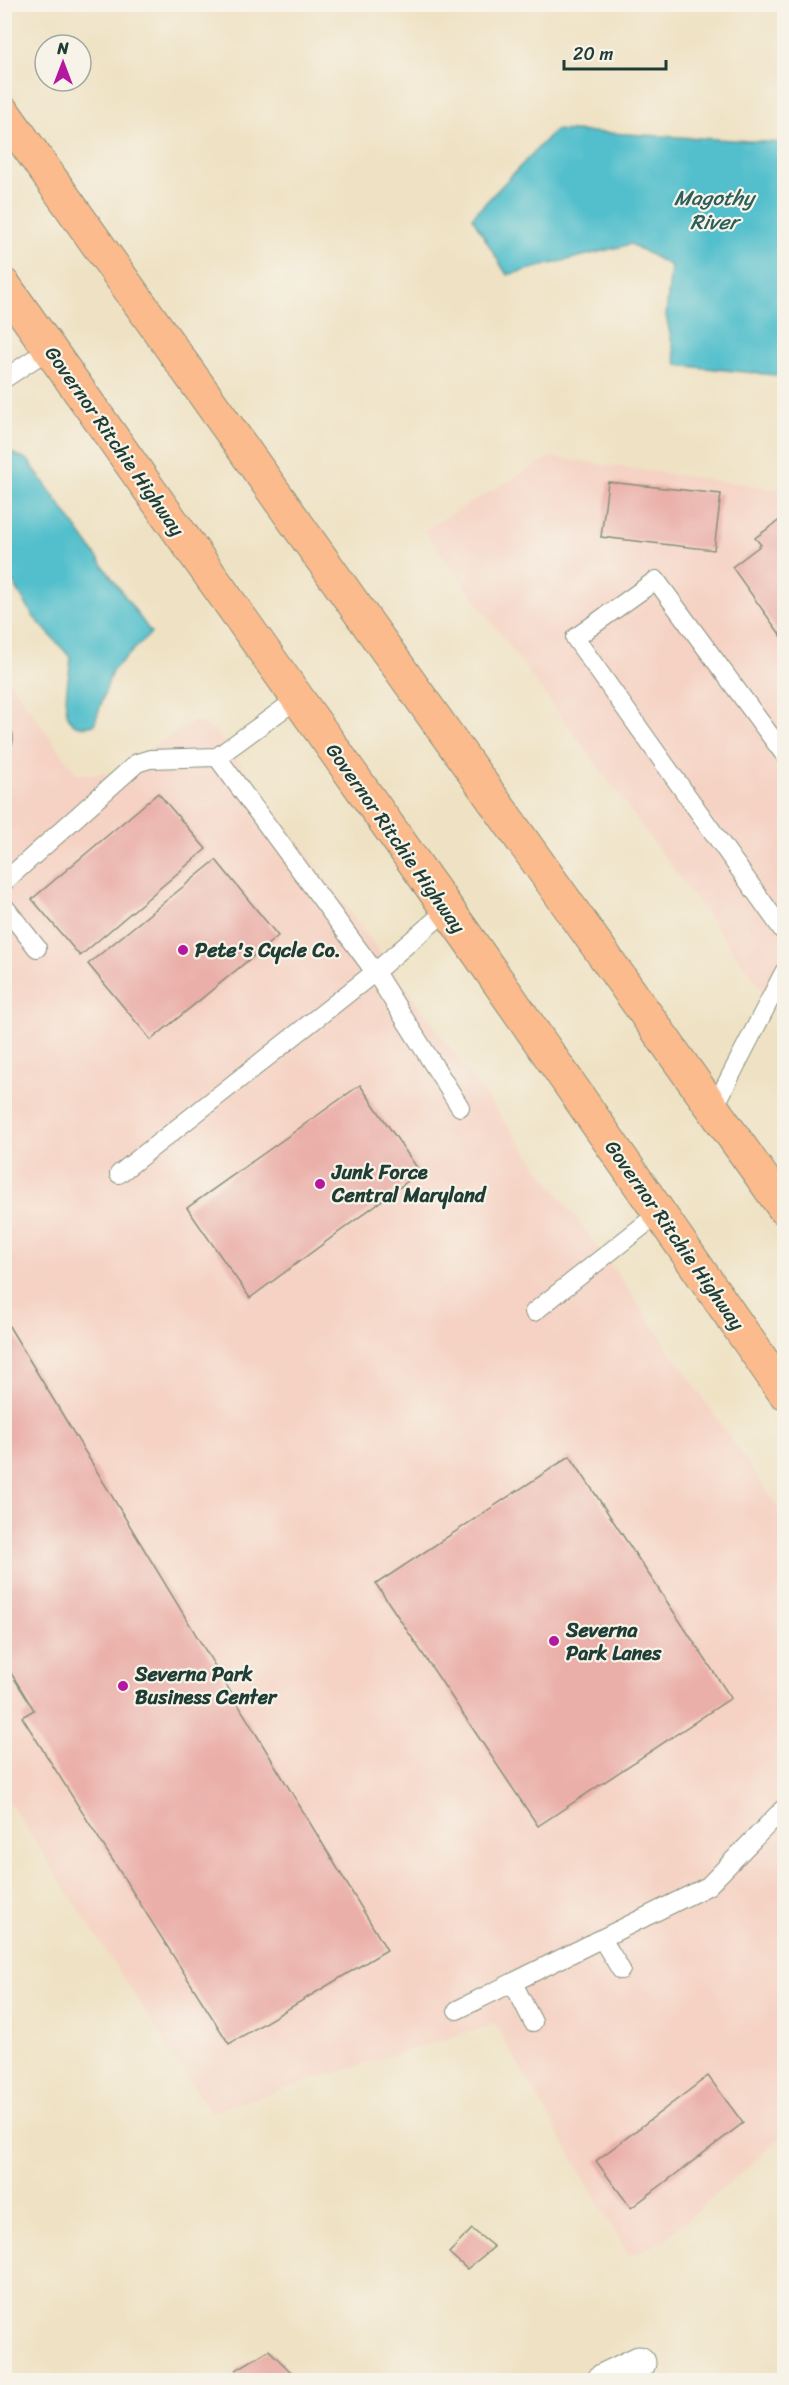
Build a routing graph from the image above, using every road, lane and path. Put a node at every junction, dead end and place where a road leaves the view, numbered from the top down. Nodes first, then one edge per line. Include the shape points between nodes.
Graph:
1 (4, 113) edge
2 (4, 285) edge
3 (49, 349) junction
4 (4, 379) edge
5 (297, 699) junction
6 (784, 754) edge
7 (217, 757) junction
8 (4, 882) edge
9 (4, 906) edge
10 (447, 910) junction
11 (784, 932) edge
12 (37, 948) dead end
13 (375, 972) junction
14 (784, 972) edge
15 (460, 1107) dead end
16 (714, 1108) junction
17 (119, 1174) dead end
18 (784, 1208) edge
19 (659, 1213) junction
20 (534, 1312) dead end
21 (784, 1392) edge
22 (784, 1808) edge
23 (602, 1939) junction
24 (621, 1970) dead end
25 (513, 1983) junction
26 (457, 2010) dead end
27 (533, 2022) dead end
28 (639, 2363) dead end
29 (604, 2380) edge

1 - 16 highway
2 - 3 highway, Governor Ritchie Highway
3 - 4 lane
3 - 5 highway, Governor Ritchie Highway
5 - 7 lane
5 - 10 highway, Governor Ritchie Highway
6 - 11 lane via 656,580 575,638
7 - 8 lane via 150,759 137,764
7 - 13 lane
9 - 12 lane
10 - 13 lane
10 - 19 highway, Governor Ritchie Highway
13 - 15 lane
13 - 17 lane
14 - 16 lane
16 - 18 highway
19 - 20 lane
19 - 21 highway, Governor Ritchie Highway
22 - 23 lane via 708,1886
23 - 24 lane
23 - 25 lane
25 - 26 lane
25 - 27 lane
28 - 29 street

